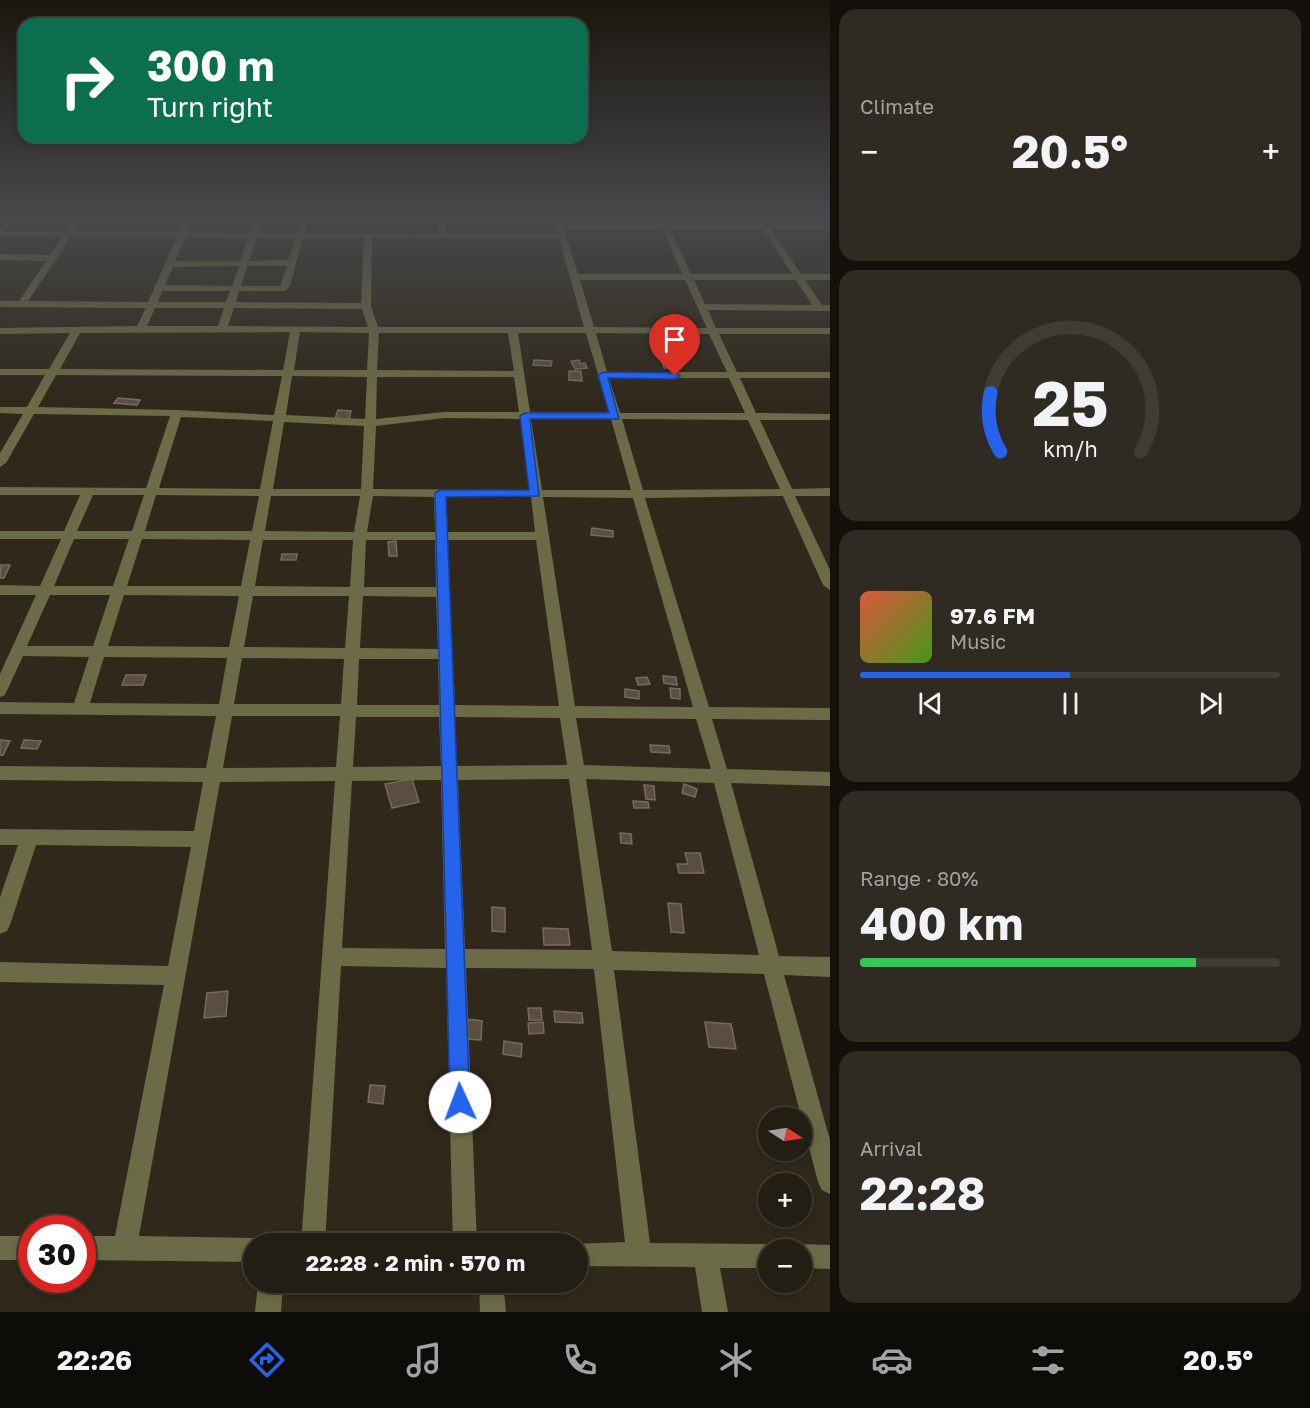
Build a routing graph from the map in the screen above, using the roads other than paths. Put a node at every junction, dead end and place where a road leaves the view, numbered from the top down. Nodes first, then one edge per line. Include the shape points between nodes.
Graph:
1 (38, 279) edge
2 (163, 279) edge
3 (238, 279) edge
4 (287, 279) edge
5 (367, 279) edge
6 (574, 279) edge
7 (689, 279) edge
8 (800, 279) edge
9 (159, 288) junction
10 (235, 288) junction
11 (0, 304) edge
12 (22, 304) junction
13 (231, 304) junction
14 (150, 306) junction
15 (366, 306) junction
16 (702, 307) junction
17 (825, 308) edge
18 (785, 319) junction
19 (141, 329) junction
20 (222, 329) junction
21 (296, 329) junction
22 (77, 330) junction
23 (374, 330) junction
24 (513, 330) junction
25 (590, 330) junction
26 (0, 331) edge
27 (713, 331) junction
28 (830, 331) edge
29 (0, 372) edge
30 (52, 372) junction
31 (286, 372) junction
32 (371, 372) junction
33 (518, 374) junction
34 (603, 375) junction
35 (830, 375) edge
36 (734, 376) junction
37 (0, 410) edge
38 (31, 411) junction
39 (177, 413) junction
40 (525, 416) junction
41 (279, 417) junction
42 (615, 417) junction
43 (752, 417) junction
44 (830, 417) edge
45 (372, 423) junction
46 (0, 463) edge
47 (0, 491) edge
48 (88, 492) junction
49 (152, 492) junction
50 (266, 492) junction
51 (830, 492) edge
52 (367, 493) junction
53 (440, 493) junction
54 (787, 493) junction
55 (536, 494) junction
56 (638, 494) junction
57 (0, 535) edge
58 (69, 535) junction
59 (137, 535) junction
60 (258, 535) junction
61 (360, 535) junction
62 (442, 535) junction
63 (541, 536) junction
64 (830, 585) edge
65 (0, 590) edge
66 (45, 590) junction
67 (118, 590) junction
68 (247, 591) junction
69 (357, 591) junction
70 (445, 592) junction
71 (17, 651) junction
72 (98, 652) junction
73 (236, 653) junction
74 (353, 654) junction
75 (446, 654) junction
76 (0, 691) edge
77 (0, 708) edge
78 (80, 708) junction
79 (225, 708) junction
80 (351, 709) junction
81 (568, 710) junction
82 (448, 711) junction
83 (701, 713) junction
84 (830, 714) edge
85 (574, 772) junction
86 (0, 773) edge
87 (344, 774) junction
88 (449, 774) junction
89 (213, 775) junction
90 (721, 776) junction
91 (830, 779) edge
92 (0, 837) edge
93 (29, 838) junction
94 (201, 838) junction
95 (0, 925) edge
96 (333, 957) junction
97 (456, 960) junction
98 (603, 960) junction
99 (770, 966) junction
100 (830, 967) edge
101 (0, 972) edge
102 (176, 976) junction
103 (830, 1182) edge
104 (314, 1233) edge
105 (465, 1233) edge
106 (0, 1248) edge
107 (18, 1248) edge
108 (96, 1248) edge
109 (125, 1249) junction
110 (243, 1250) edge
111 (588, 1254) edge
112 (639, 1254) junction
113 (705, 1255) junction
114 (758, 1256) edge
115 (812, 1256) edge
116 (830, 1257) edge
117 (270, 1293) edge
118 (492, 1293) edge
119 (268, 1312) edge
120 (493, 1312) edge
121 (715, 1312) edge

1 - 12 street
2 - 9 street
3 - 10 street
4 - 10 street via 282,289
5 - 15 street
6 - 25 street
7 - 16 street
8 - 17 street
9 - 10 street
9 - 14 street
10 - 13 street
11 - 12 street
12 - 14 street
13 - 14 street
13 - 15 street
13 - 20 street
14 - 19 street
15 - 23 street
16 - 18 street
16 - 27 street
17 - 18 street
18 - 27 street
18 - 28 street
19 - 20 street
19 - 22 street
20 - 21 street
21 - 23 street
21 - 31 street
22 - 26 street
22 - 30 street
23 - 24 street
23 - 32 street
24 - 25 street
24 - 33 street
25 - 27 street
25 - 34 street
27 - 36 street
29 - 30 street
30 - 31 street
30 - 38 street
31 - 32 street
31 - 41 street
32 - 33 street
32 - 45 street
33 - 40 street
34 - 36 street
34 - 42 street
35 - 36 street
36 - 43 street
37 - 38 street
38 - 39 street
38 - 46 street
39 - 41 street
39 - 49 street
40 - 42 street
40 - 45 street via 444,416
40 - 55 street
41 - 45 street
41 - 50 street
42 - 43 street
42 - 56 street
43 - 44 street
43 - 54 street
45 - 52 street
47 - 48 street
48 - 49 street
48 - 58 street
49 - 50 street
49 - 59 street
50 - 52 street
50 - 60 street
51 - 54 street
52 - 53 street
52 - 61 street
53 - 55 street
53 - 62 street
54 - 56 street
54 - 64 street
55 - 56 street
55 - 63 street
56 - 83 street
57 - 58 street
58 - 59 street
58 - 66 street
59 - 60 street
59 - 67 street
60 - 61 street
60 - 68 street
61 - 62 street
61 - 69 street
62 - 63 street
62 - 70 street
63 - 81 street
65 - 66 street
66 - 67 street
66 - 71 street
67 - 68 street
67 - 72 street
68 - 69 street
68 - 73 street
69 - 70 street
69 - 74 street
70 - 75 street
71 - 72 street
71 - 76 street
72 - 73 street
72 - 78 street
73 - 74 street
73 - 79 street
74 - 75 street
74 - 80 street
75 - 82 street
77 - 78 street
78 - 79 street
79 - 80 street
79 - 89 street
80 - 82 street
80 - 87 street
81 - 82 street
81 - 83 street
81 - 85 street
82 - 88 street
83 - 84 street
83 - 90 street
85 - 88 street
85 - 90 street
85 - 98 street
86 - 89 street
87 - 88 street
87 - 89 street
87 - 96 street
88 - 97 street
89 - 94 street
90 - 91 street
90 - 99 street
92 - 93 street
93 - 94 street
93 - 95 street
94 - 102 street
96 - 97 street
96 - 104 street
97 - 98 street
97 - 105 street
98 - 99 street
98 - 112 street
99 - 100 street
99 - 103 street
101 - 102 street
102 - 109 street
106 - 107 street
108 - 109 street
109 - 110 street
111 - 112 street
112 - 113 street
113 - 114 street
113 - 121 street
115 - 116 street
117 - 119 street
118 - 120 street

